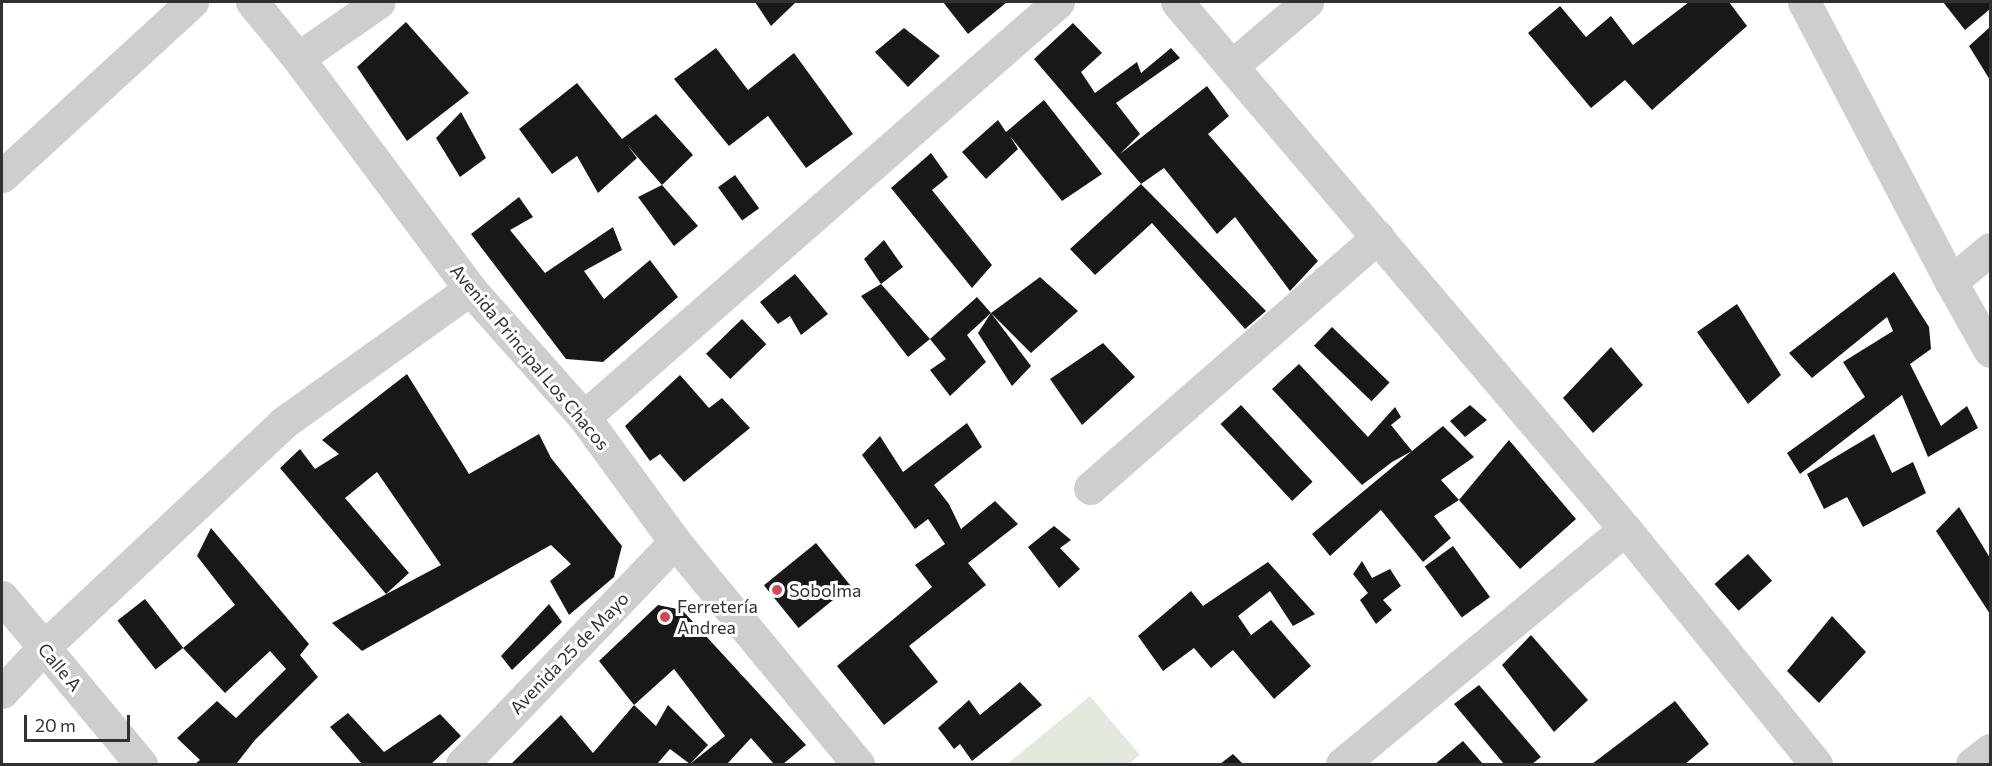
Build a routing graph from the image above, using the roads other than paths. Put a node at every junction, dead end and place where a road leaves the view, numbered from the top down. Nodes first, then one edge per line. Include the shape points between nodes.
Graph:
1 (192, 2) edge
2 (252, 2) edge
3 (379, 2) edge
4 (1058, 2) edge
5 (1177, 2) edge
6 (1307, 2) edge
7 (1804, 2) edge
8 (298, 58) junction
9 (1232, 66) junction
10 (2, 176) edge
11 (1378, 237) junction
12 (1990, 249) edge
13 (1951, 282) junction
14 (470, 289) junction
15 (1990, 351) edge
16 (584, 417) junction
17 (1090, 488) dead end
18 (1625, 529) junction
19 (675, 542) junction
20 (2, 597) edge
21 (44, 647) junction
22 (2, 692) edge
23 (1990, 750) edge
24 (141, 765) edge
25 (462, 765) edge
26 (858, 765) edge
27 (1342, 765) edge
28 (1816, 765) edge
29 (1972, 765) edge

1 - 10 street
2 - 8 street, Avenida Principal Los Chacos
3 - 8 street
4 - 16 street
5 - 9 street
6 - 9 street
7 - 13 street
8 - 14 street, Avenida Principal Los Chacos
9 - 11 street
11 - 17 street
11 - 18 street
12 - 13 street
13 - 15 street
14 - 16 street, Avenida Principal Los Chacos
14 - 21 street via 301,408
16 - 19 street, Avenida Principal Los Chacos
18 - 27 street
18 - 28 street
19 - 25 street, Avenida 25 de Mayo
19 - 26 street, Avenida Principal Los Chacos
20 - 21 street, Calle A
21 - 22 street
21 - 24 street, Calle A
23 - 29 street

